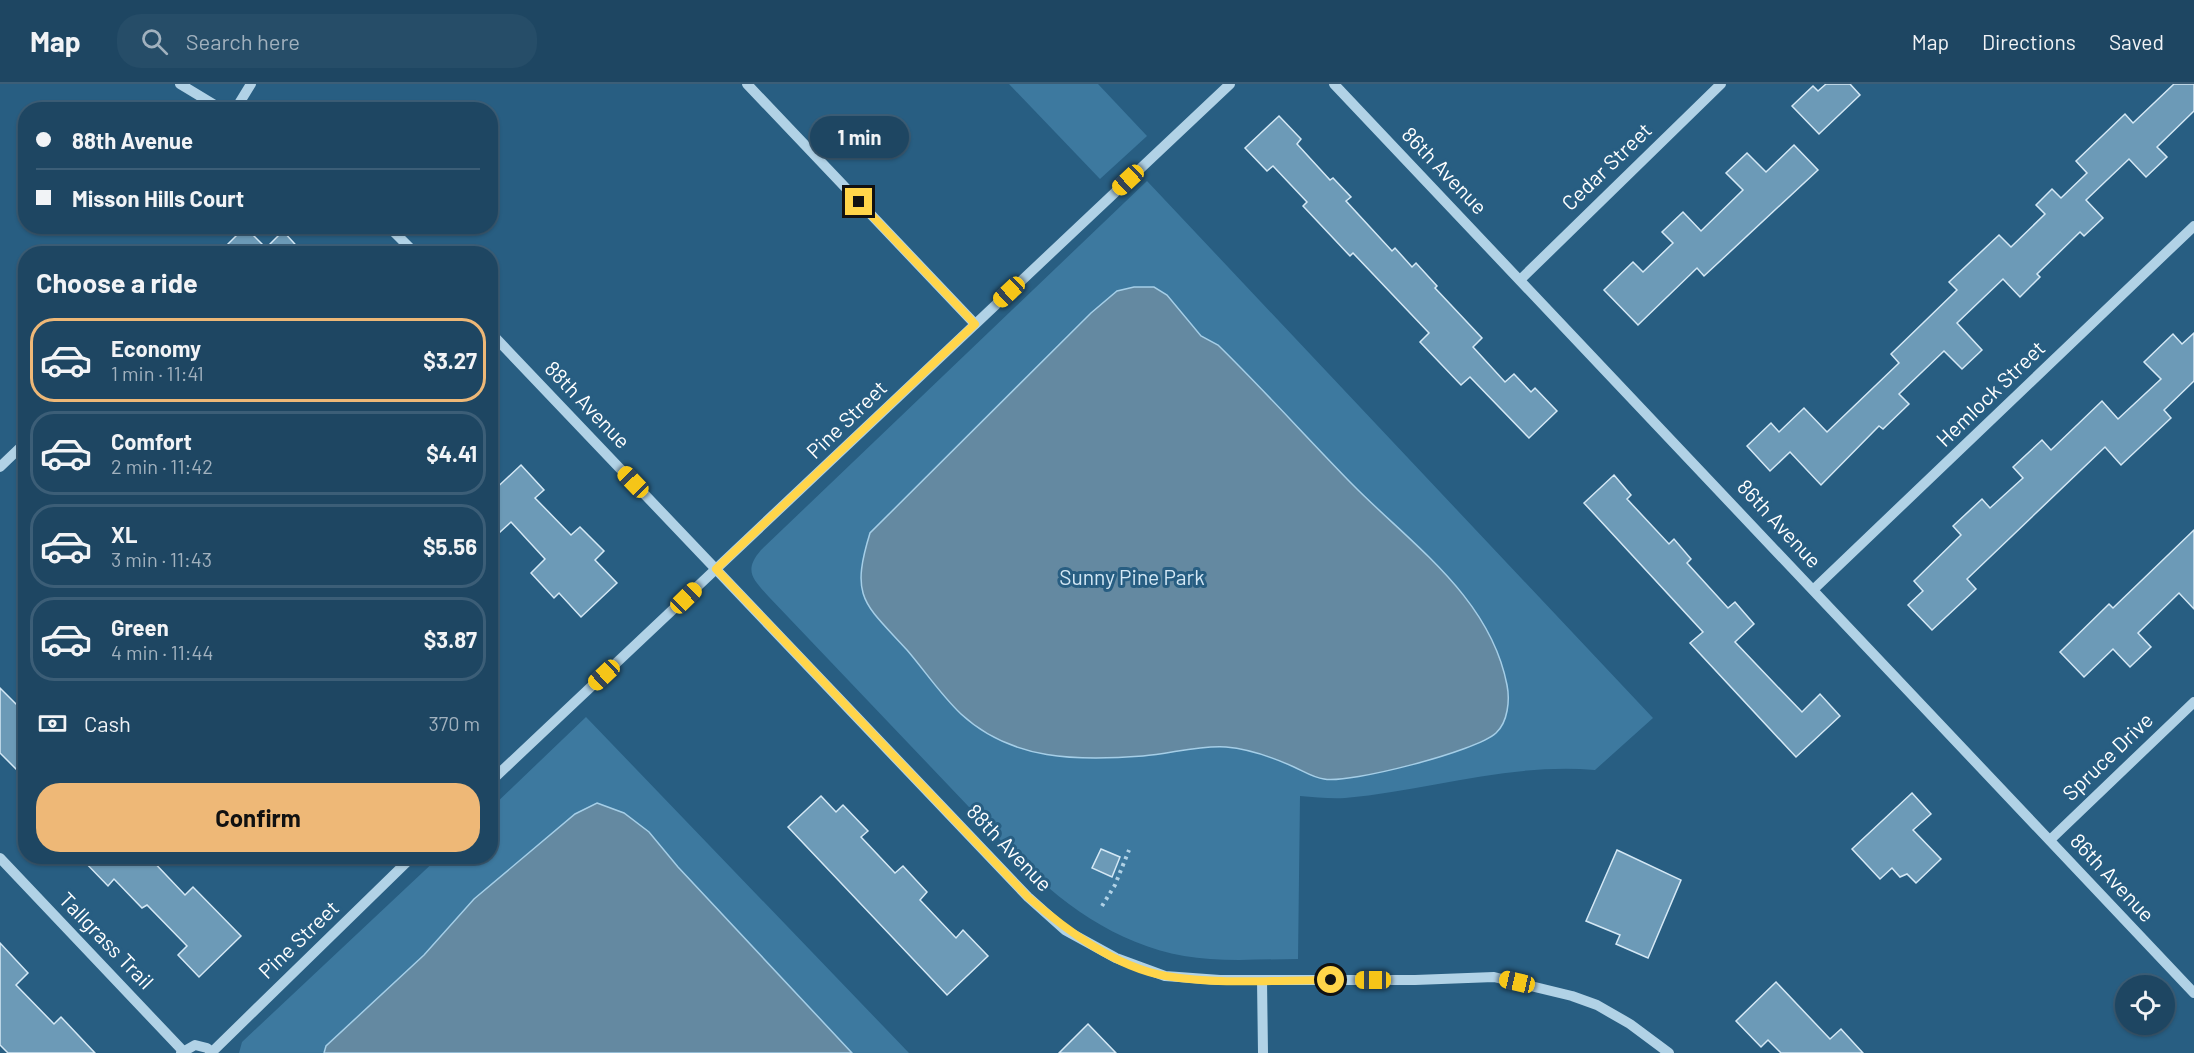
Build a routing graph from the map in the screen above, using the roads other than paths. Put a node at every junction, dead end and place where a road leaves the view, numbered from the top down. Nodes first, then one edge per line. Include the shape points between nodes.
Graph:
1 (180, 84) edge
2 (251, 84) edge
3 (747, 84) edge
4 (1230, 84) edge
5 (1334, 84) edge
6 (1721, 84) edge
7 (210, 102) edge
8 (241, 102) edge
9 (2194, 226) edge
10 (396, 234) edge
11 (408, 246) edge
12 (1521, 279) junction
13 (975, 324) junction
14 (498, 340) edge
15 (18, 450) edge
16 (0, 467) edge
17 (716, 569) junction
18 (1814, 590) junction
19 (2194, 702) edge
20 (498, 774) edge
21 (2050, 840) junction
22 (0, 858) edge
23 (405, 864) edge
24 (1262, 980) junction
25 (2194, 993) edge
26 (182, 1052) edge
27 (213, 1052) edge
28 (1263, 1053) edge
29 (1669, 1053) edge

1 - 7 street
2 - 8 street
3 - 13 street
4 - 13 street, Pine Street
5 - 12 street, 86th Avenue
6 - 12 street, Cedar Street
9 - 18 street, Hemlock Street
10 - 11 street
12 - 18 street, 86th Avenue
13 - 17 street, Pine Street
14 - 17 street, 88th Avenue
15 - 16 street
17 - 20 street, Pine Street
17 - 24 street, 88th Avenue via 1028,897 1065,930 1116,958 1165,976
18 - 21 street, 86th Avenue
19 - 21 street, Spruce Drive
21 - 25 street, 86th Avenue
22 - 26 street, Tallgrass Trail
23 - 27 street, Pine Street
24 - 28 street
24 - 29 street, 88th Avenue via 1494,977 1597,1005
26 - 27 street via 201,1045

